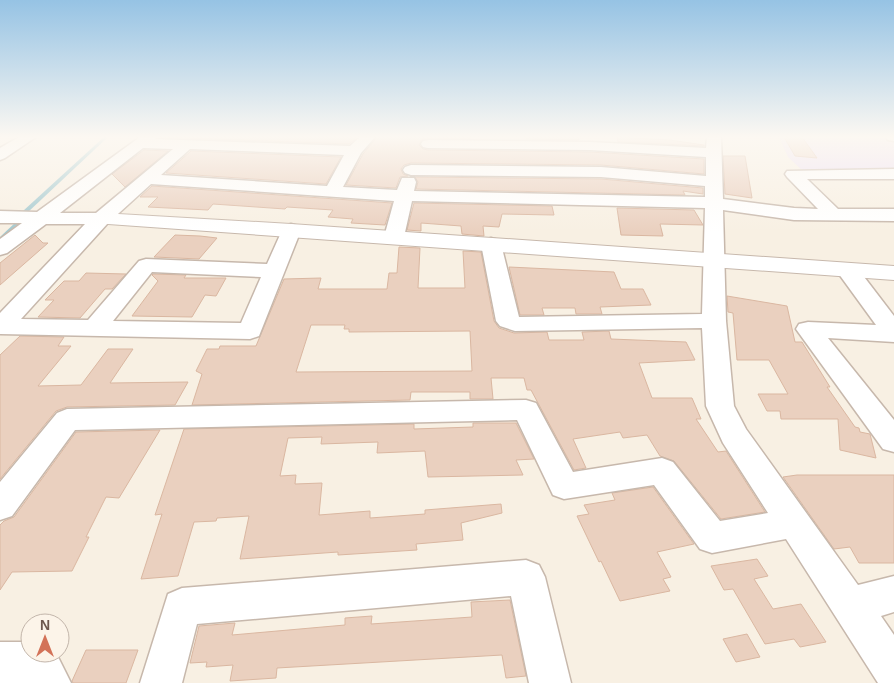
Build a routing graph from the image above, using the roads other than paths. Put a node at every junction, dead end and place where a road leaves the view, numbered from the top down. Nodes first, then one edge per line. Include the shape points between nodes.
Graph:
1 (106, 169) edge
2 (159, 169) edge
3 (345, 169) edge
4 (599, 169) edge
5 (715, 169) edge
6 (411, 170) joint
7 (600, 172) junction
8 (894, 174) edge
9 (147, 179) junction
10 (715, 182) junction
11 (332, 192) junction
12 (404, 196) junction
13 (714, 203) junction
14 (834, 215) junction
15 (894, 215) edge
16 (0, 217) edge
17 (42, 218) junction
18 (101, 219) junction
19 (291, 230) junction
20 (394, 237) junction
21 (491, 244) junction
22 (0, 249) edge
23 (714, 260) junction
24 (848, 270) junction
25 (275, 271) junction
26 (894, 273) edge
27 (714, 321) junction
28 (0, 326) edge
29 (95, 328) junction
30 (894, 334) edge
31 (894, 441) edge
32 (0, 506) edge
33 (793, 523) junction
34 (894, 594) edge
35 (850, 606) junction
36 (0, 662) edge
37 (894, 670) edge
38 (50, 683) edge
39 (161, 683) edge
40 (550, 683) edge

1 - 17 street
2 - 9 street
3 - 11 street
4 - 7 street
5 - 10 street
6 - 7 street
6 - 12 street
7 - 10 street
8 - 14 street via 793,174
9 - 11 street
9 - 18 street
10 - 13 street
11 - 12 street
12 - 13 street
12 - 20 street
13 - 14 street via 794,214
13 - 23 street
14 - 15 street
16 - 17 street
17 - 18 street
17 - 22 street
18 - 19 street
18 - 28 street
19 - 20 street
19 - 25 street
20 - 21 street
21 - 23 street
21 - 27 street via 508,320 516,324
23 - 24 street
23 - 27 street
24 - 26 street
24 - 30 street
25 - 29 street via 146,264
25 - 29 street via 250,332
27 - 33 street via 720,406 734,435
28 - 29 street
30 - 31 street via 808,329
32 - 33 street via 67,420 526,410 564,486 662,471 712,538
33 - 35 street
34 - 35 street
35 - 37 street
36 - 38 street via 39,663
39 - 40 street via 182,607 526,577

